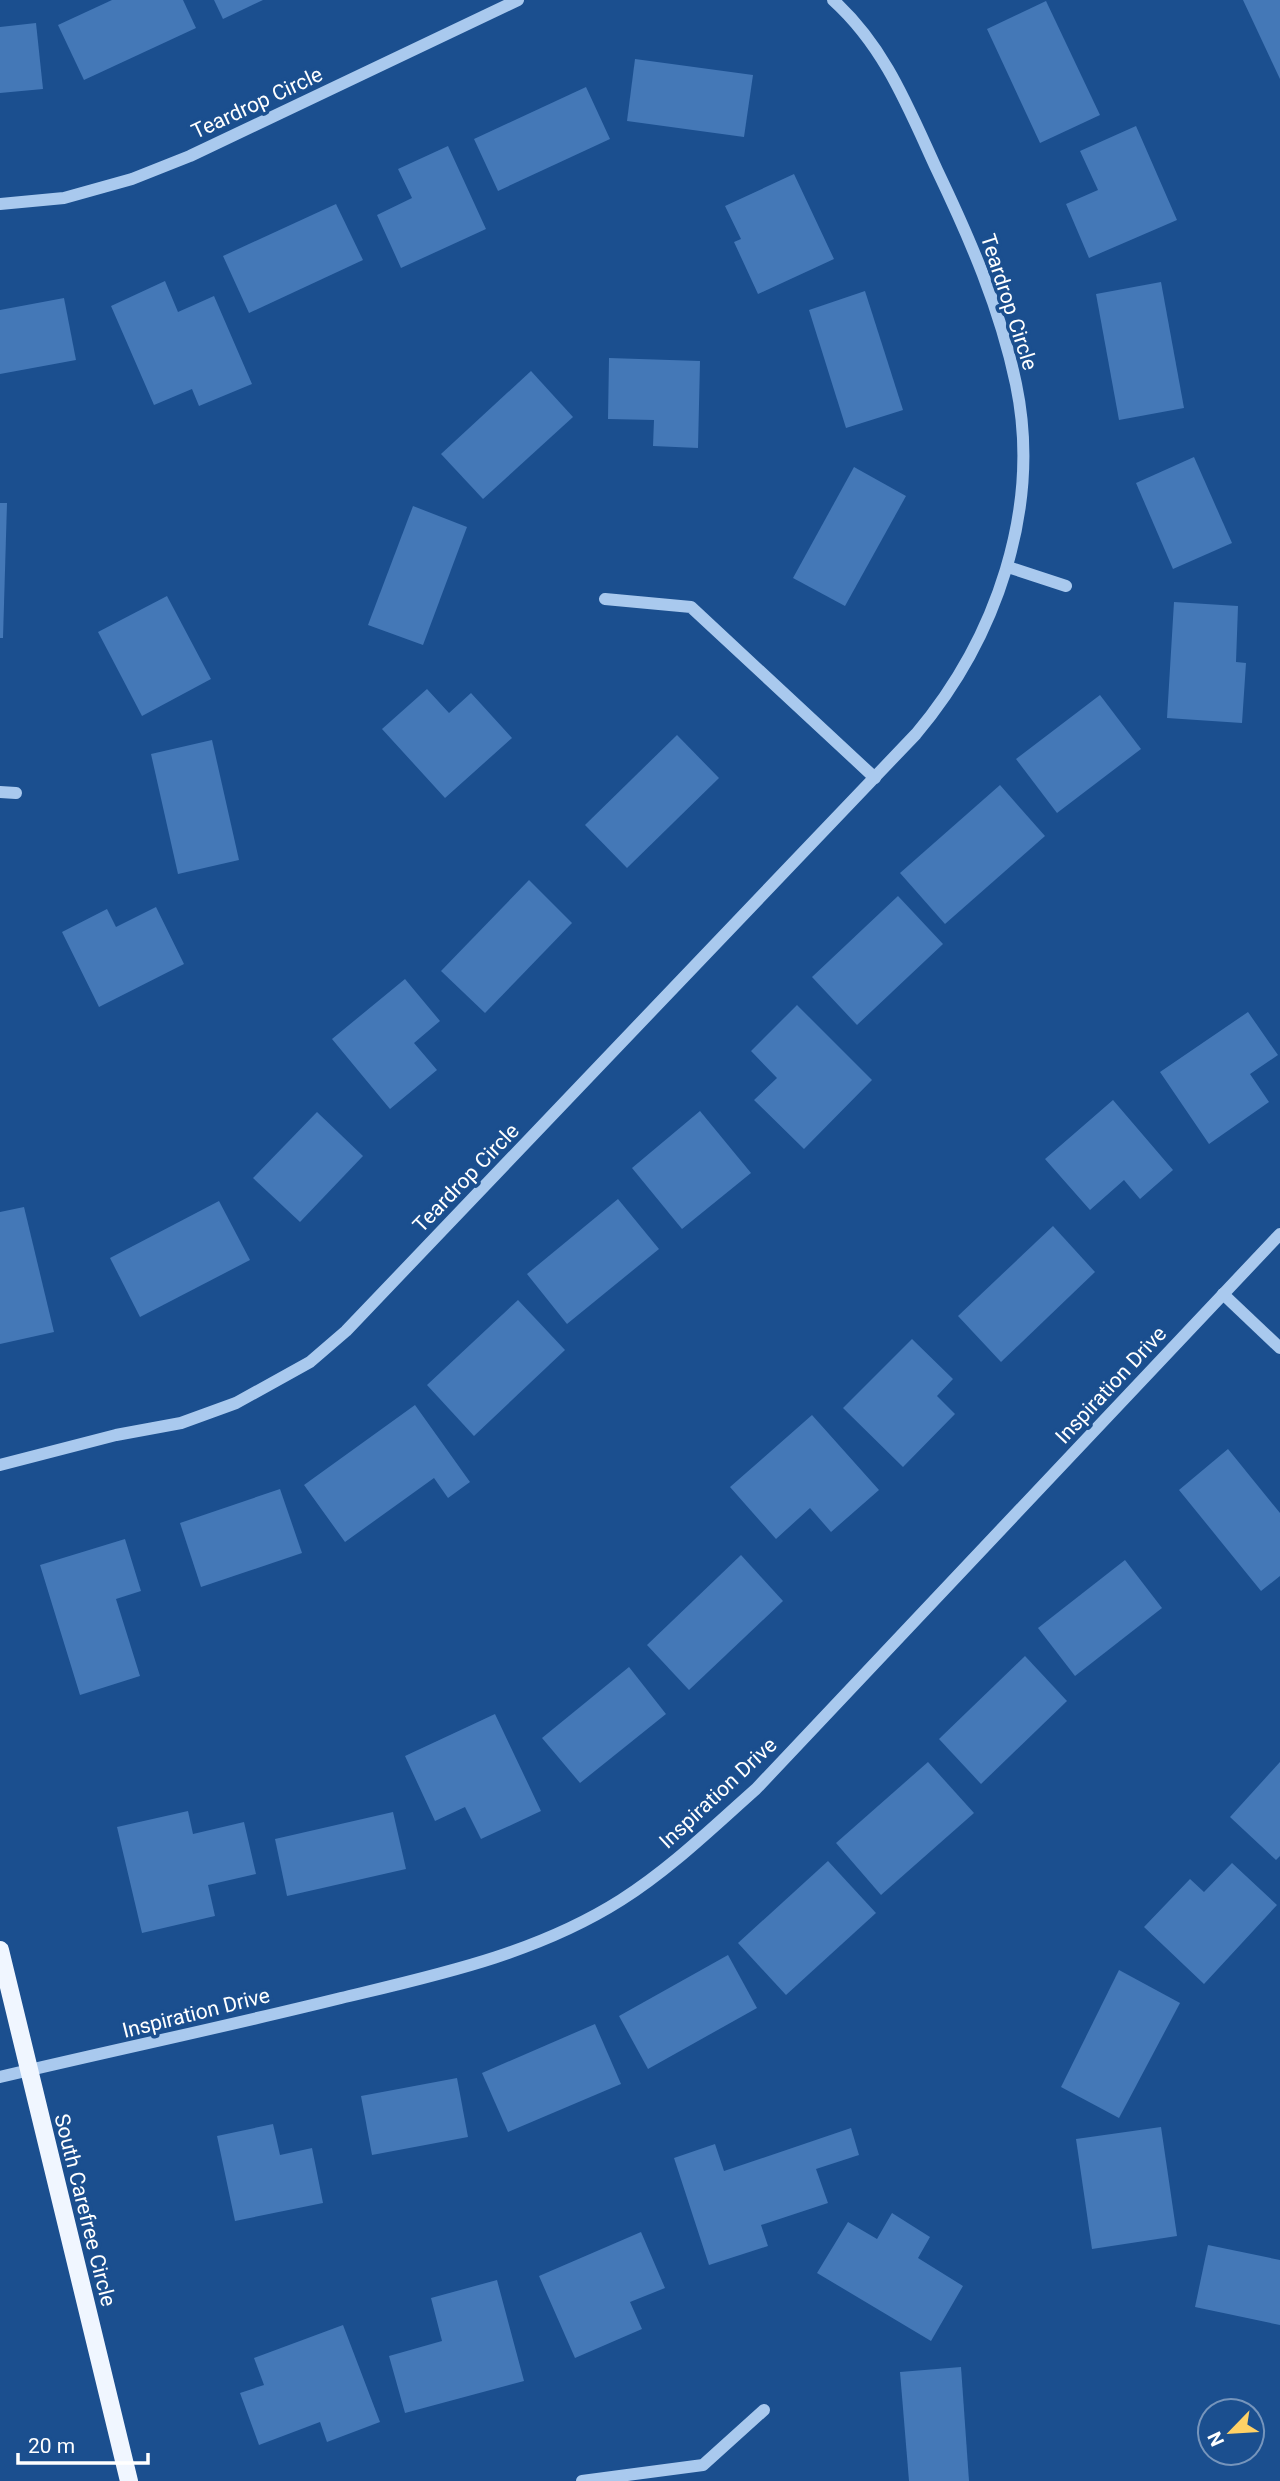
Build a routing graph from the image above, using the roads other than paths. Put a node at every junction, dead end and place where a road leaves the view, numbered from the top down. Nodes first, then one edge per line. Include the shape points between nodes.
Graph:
1 (518, 0) edge
2 (833, 0) edge
3 (0, 204) edge
4 (1008, 567) junction
5 (1066, 586) dead end
6 (605, 599) dead end
7 (875, 778) junction
8 (0, 792) edge
9 (16, 793) dead end
10 (1280, 1234) edge
11 (1223, 1294) junction
12 (1280, 1348) edge
13 (0, 1465) edge
14 (0, 1950) edge
15 (27, 2071) junction
16 (0, 2077) edge
17 (764, 2410) dead end
18 (129, 2481) edge
19 (582, 2481) edge

1 - 3 street, Teardrop Circle via 190,156 132,179 64,198
2 - 4 street, Teardrop Circle via 873,41 900,92 976,252 1000,323 1016,386 1022,449 1019,508
4 - 5 street
4 - 7 street, Teardrop Circle via 971,657 947,697
6 - 7 street via 691,607
7 - 13 street, Teardrop Circle via 346,1331 310,1362 236,1403 181,1423
8 - 9 street
10 - 11 street, Inspiration Drive
11 - 12 street
11 - 15 street, Inspiration Drive via 756,1789 662,1872 620,1901 488,1961
14 - 15 main road, South Carefree Circle
15 - 16 street, Inspiration Drive
15 - 18 main road, South Carefree Circle
17 - 19 street via 703,2465

